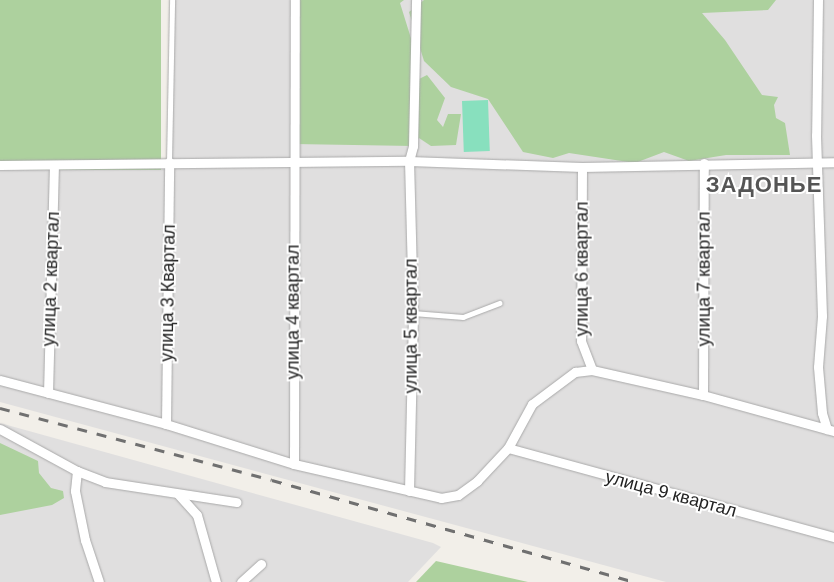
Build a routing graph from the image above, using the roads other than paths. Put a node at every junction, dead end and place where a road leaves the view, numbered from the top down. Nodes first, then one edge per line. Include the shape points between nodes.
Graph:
1 (172, 0) edge
2 (295, 0) edge
3 (416, 0) edge
4 (818, 0) edge
5 (294, 161) junction
6 (409, 161) junction
7 (169, 162) junction
8 (819, 162) junction
9 (834, 162) edge
10 (704, 163) junction
11 (0, 165) edge
12 (54, 165) junction
13 (582, 167) junction
14 (499, 303) dead end
15 (413, 313) junction
16 (592, 370) junction
17 (0, 380) edge
18 (48, 393) junction
19 (703, 395) junction
20 (166, 424) junction
21 (0, 429) edge
22 (831, 430) edge
23 (508, 448) junction
24 (294, 464) junction
25 (77, 471) junction
26 (409, 491) junction
27 (178, 494) junction
28 (236, 502) dead end
29 (834, 537) edge
30 (261, 564) dead end
31 (99, 582) edge
32 (216, 582) edge
33 (241, 582) edge

1 - 7 lane
2 - 5 street, улица 4 квартал
3 - 6 street, улица 5 квартал
4 - 8 street via 816,135
5 - 6 street
5 - 7 street
5 - 24 street, улица 4 квартал
6 - 13 street
6 - 15 street, улица 5 квартал
7 - 12 street
7 - 20 street, улица 3 Квартал
8 - 9 street
8 - 10 street
8 - 22 street via 822,316 818,367 822,413
10 - 13 street
10 - 19 street, улица 7 квартал
11 - 12 street
12 - 18 street, улица 2 квартал
13 - 16 street, улица 6 квартал via 581,341
14 - 15 lane via 463,317
15 - 26 street, улица 5 квартал
16 - 19 street
16 - 23 street via 575,372 532,404
17 - 18 street
18 - 20 street
19 - 22 street
20 - 24 street
21 - 25 street
23 - 26 street via 478,481 458,495 441,498
23 - 29 street, улица 9 квартал
24 - 26 street
25 - 27 street via 105,482
25 - 31 street via 80,515
27 - 28 street
27 - 32 street via 197,515
30 - 33 street

